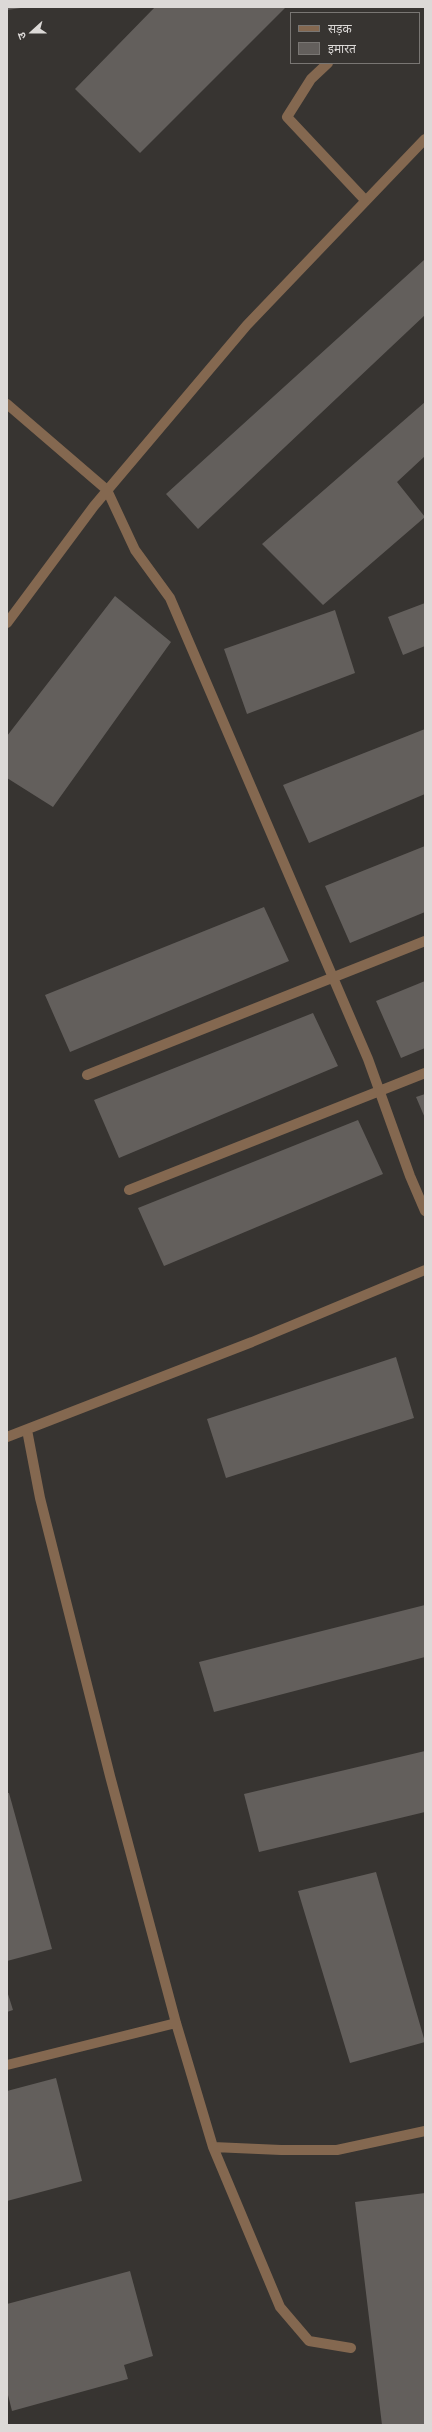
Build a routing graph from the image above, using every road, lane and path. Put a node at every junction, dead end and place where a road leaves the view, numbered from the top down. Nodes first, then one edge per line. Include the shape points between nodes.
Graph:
1 (327, 64) edge
2 (425, 139) edge
3 (365, 200) junction
4 (7, 404) edge
5 (108, 490) junction
6 (7, 623) edge
7 (425, 941) edge
8 (333, 978) junction
9 (425, 1073) edge
10 (87, 1075) dead end
11 (379, 1091) junction
12 (129, 1190) dead end
13 (425, 1211) edge
14 (425, 1270) edge
15 (28, 1430) junction
16 (7, 1437) edge
17 (176, 2023) junction
18 (7, 2064) edge
19 (425, 2131) edge
20 (212, 2147) junction
21 (351, 2348) dead end

1 - 3 street via 311,79 287,117
2 - 3 street
3 - 5 street via 247,325
4 - 5 street
5 - 6 street
5 - 8 street via 135,550 170,598
7 - 8 street
8 - 10 street
8 - 11 street
9 - 11 street
11 - 12 street
11 - 13 street
14 - 15 street via 252,1342
15 - 16 street
15 - 17 street via 40,1498
17 - 18 street
17 - 20 street
19 - 20 street via 337,2150
20 - 21 street via 280,2307 309,2341

